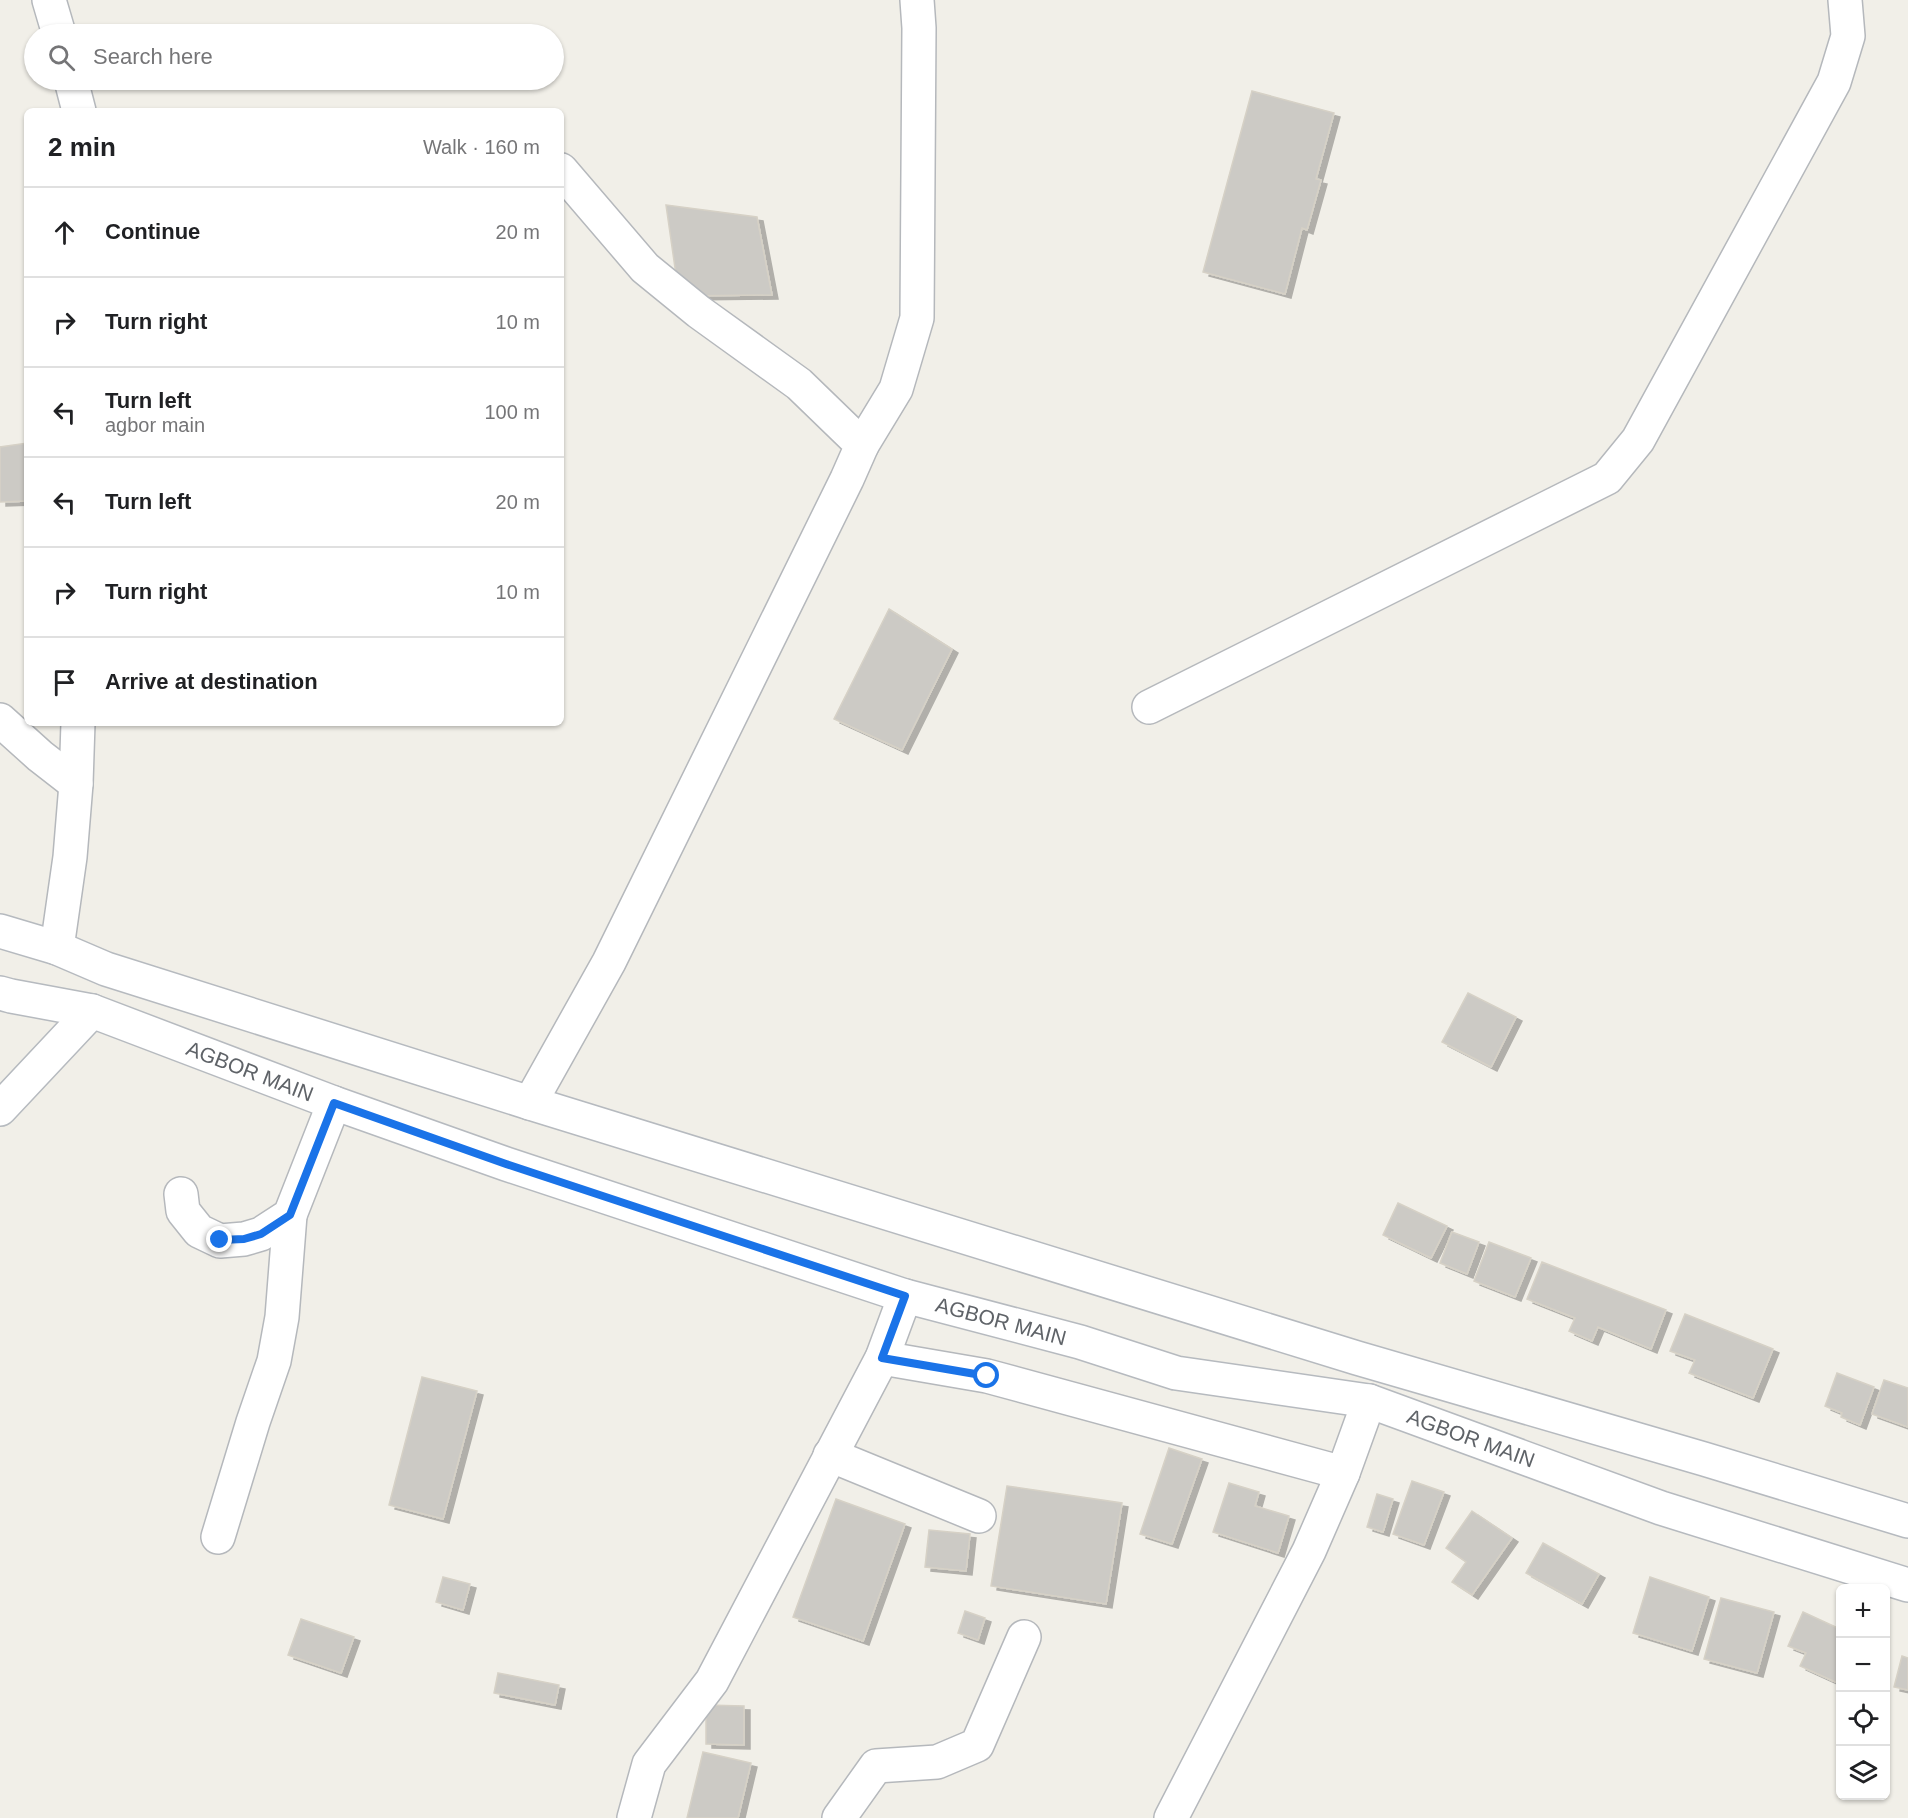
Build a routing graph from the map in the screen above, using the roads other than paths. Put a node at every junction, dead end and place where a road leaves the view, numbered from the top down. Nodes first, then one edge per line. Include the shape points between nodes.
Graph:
1 (49, 0) edge
2 (1845, 0) edge
3 (922, 9) edge
4 (56, 24) edge
5 (74, 90) edge
6 (78, 108) edge
7 (564, 174) edge
8 (861, 445) junction
9 (1149, 706) dead end
10 (0, 720) edge
11 (78, 726) edge
12 (76, 784) junction
13 (0, 931) edge
14 (57, 948) junction
15 (0, 993) edge
16 (92, 1011) junction
17 (334, 1103) junction
18 (530, 1103) junction
19 (0, 1109) edge
20 (181, 1194) dead end
21 (290, 1215) junction
22 (905, 1296) junction
23 (882, 1358) junction
24 (1368, 1401) junction
25 (830, 1455) junction
26 (1343, 1473) junction
27 (979, 1516) dead end
28 (1908, 1521) edge
29 (218, 1537) dead end
30 (1908, 1585) edge
31 (1024, 1637) dead end
32 (634, 1818) edge
33 (839, 1818) edge
34 (1171, 1818) edge

1 - 4 street
2 - 9 street via 1848,36 1834,82 1638,440 1607,478
3 - 8 street via 918,318 897,389
5 - 6 street
7 - 8 street via 645,268 799,384
8 - 18 street via 609,962
10 - 12 street
11 - 12 street
12 - 14 street
13 - 14 street, AGBOR MAIN
14 - 18 street, AGBOR MAIN via 106,969
15 - 16 street, AGBOR MAIN
16 - 17 street, AGBOR MAIN
16 - 19 street
17 - 21 street
17 - 22 street, AGBOR MAIN
18 - 28 street, AGBOR MAIN via 1336,1352
20 - 21 street via 183,1211 199,1231 220,1240 261,1234
21 - 29 street via 282,1317 274,1361
22 - 23 street
22 - 24 street, AGBOR MAIN via 1080,1342 1176,1373
23 - 25 street
23 - 26 street via 987,1376
24 - 26 street
24 - 30 street, AGBOR MAIN via 1661,1508
25 - 27 street
25 - 32 street via 712,1681 649,1764
26 - 34 street via 1309,1551
31 - 33 street via 977,1745 937,1762 876,1766

